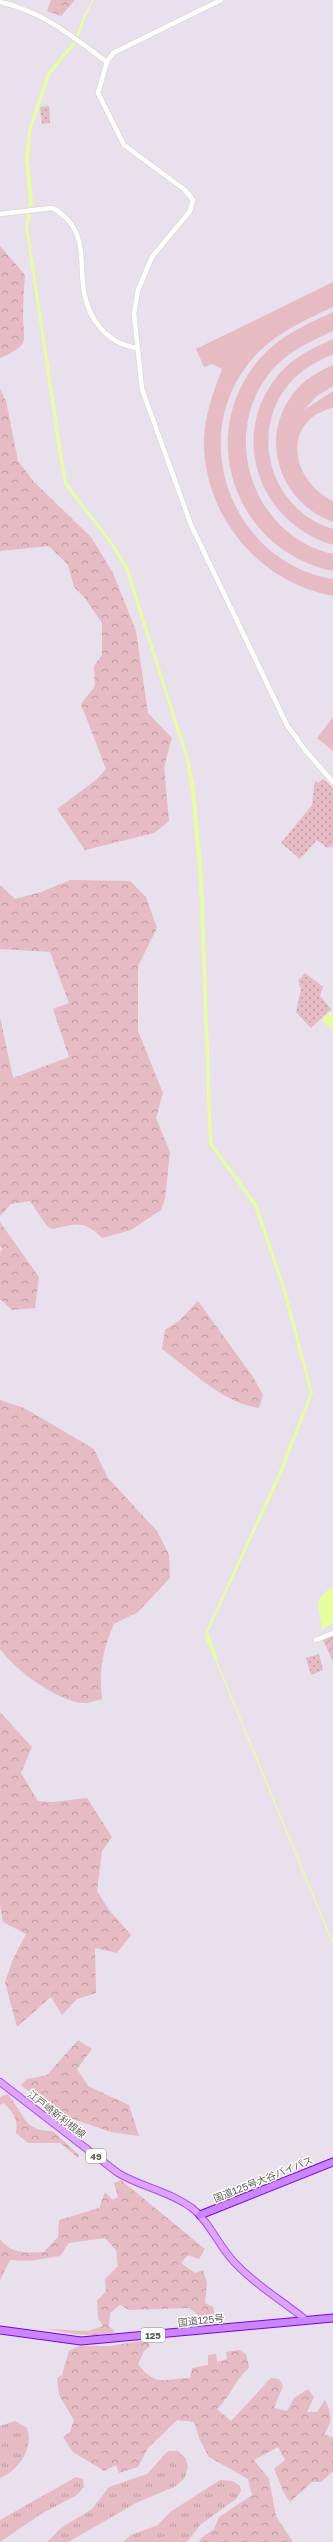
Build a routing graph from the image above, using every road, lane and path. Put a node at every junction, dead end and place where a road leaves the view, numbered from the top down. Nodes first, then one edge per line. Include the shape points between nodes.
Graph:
1 (221, 0) edge
2 (0, 2) edge
3 (107, 62) junction
4 (0, 214) edge
5 (136, 348) junction
6 (333, 782) edge
7 (333, 1632) edge
8 (316, 1640) dead end
9 (0, 2082) edge
10 (333, 2162) edge
11 (200, 2216) junction
12 (333, 2318) edge
13 (306, 2320) junction
14 (0, 2330) edge

1 - 3 street via 116,51
2 - 3 street via 24,8 47,19
3 - 5 street via 98,93 116,133 124,145 185,190 193,200 190,211 152,257 142,277 135,301
4 - 5 street via 52,208 64,216 73,226 79,240 83,291 91,314 112,340
5 - 6 street via 147,407 191,525 291,733
7 - 8 street
9 - 11 main road, 江戸崎新利根線 / 49 via 118,2173 131,2181 176,2197
10 - 11 highway, 国道125号大谷バイパス
11 - 13 main road, 江戸崎新利根線 / 49 via 237,2266
12 - 13 highway, 国道125号 / 125
13 - 14 highway, 国道125号 / 125 via 81,2341

